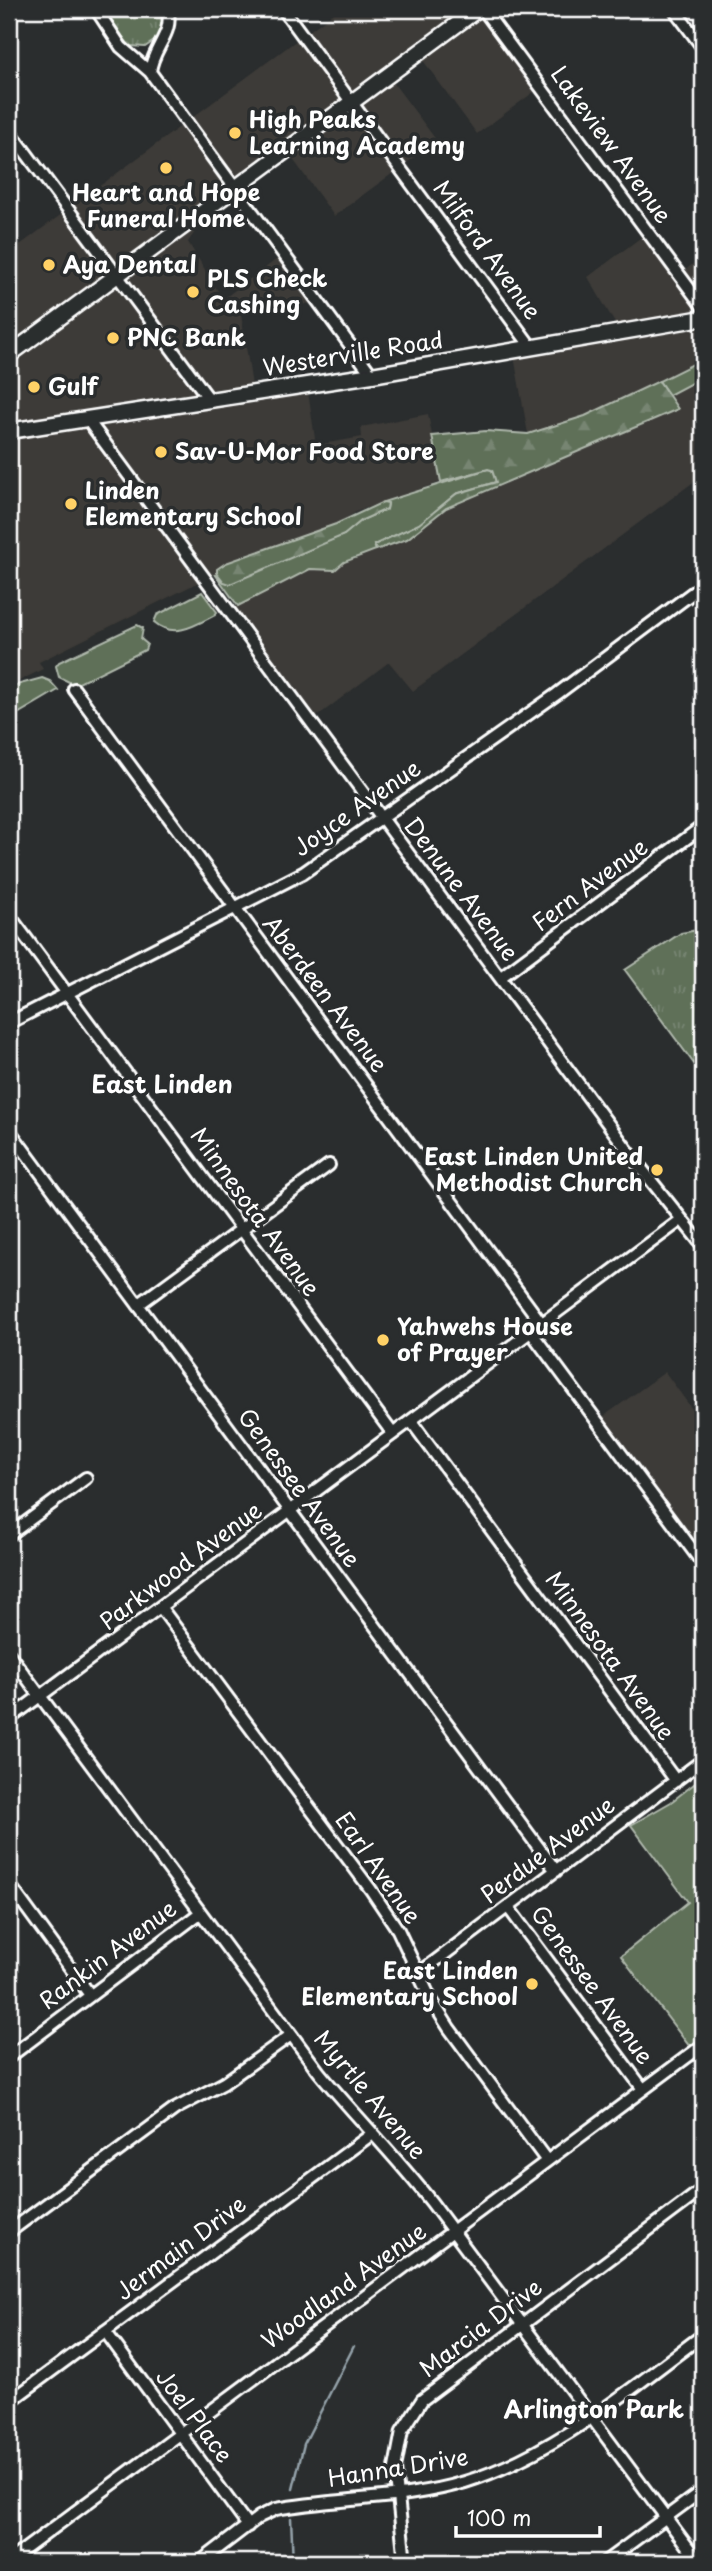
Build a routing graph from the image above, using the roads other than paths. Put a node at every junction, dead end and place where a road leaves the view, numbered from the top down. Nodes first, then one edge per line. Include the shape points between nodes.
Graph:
1 (96, 9) edge
2 (167, 9) edge
3 (284, 9) edge
4 (480, 9) edge
5 (674, 9) edge
6 (703, 48) edge
7 (150, 72) junction
8 (350, 103) junction
9 (9, 130) edge
10 (233, 188) junction
11 (116, 274) junction
12 (703, 307) edge
13 (703, 318) edge
14 (532, 348) junction
15 (9, 355) edge
16 (373, 374) junction
17 (209, 399) junction
18 (87, 419) junction
19 (9, 431) edge
20 (703, 584) edge
21 (74, 689) dead end
22 (383, 818) junction
23 (703, 826) edge
24 (234, 909) junction
25 (9, 915) edge
26 (500, 977) junction
27 (68, 993) junction
28 (9, 1023) edge
29 (9, 1130) edge
30 (329, 1165) dead end
31 (681, 1220) junction
32 (242, 1230) junction
33 (703, 1247) edge
34 (138, 1305) junction
35 (542, 1324) junction
36 (531, 1332) junction
37 (411, 1421) junction
38 (393, 1434) junction
39 (86, 1478) dead end
40 (289, 1511) junction
41 (9, 1535) edge
42 (703, 1564) edge
43 (161, 1608) junction
44 (9, 1654) edge
45 (40, 1696) junction
46 (9, 1719) edge
47 (703, 1760) edge
48 (676, 1781) junction
49 (556, 1871) junction
50 (9, 1884) edge
51 (508, 1906) junction
52 (200, 1913) junction
53 (418, 1974) junction
54 (90, 1995) junction
55 (291, 2035) junction
56 (703, 2045) edge
57 (9, 2057) edge
58 (643, 2089) junction
59 (372, 2134) junction
60 (547, 2161) junction
61 (703, 2189) edge
62 (453, 2231) junction
63 (9, 2232) edge
64 (521, 2323) junction
65 (105, 2332) junction
66 (703, 2335) edge
67 (16, 2397) dead end
68 (593, 2418) junction
69 (180, 2433) junction
70 (703, 2490) edge
71 (398, 2493) junction
72 (666, 2518) junction
73 (248, 2526) junction
74 (9, 2561) edge
75 (200, 2562) edge
76 (405, 2562) edge
77 (605, 2562) edge
78 (699, 2562) edge

1 - 7 street via 121,47
2 - 7 street via 169,29 153,53
3 - 8 street, Milford Avenue
4 - 8 main road
4 - 12 street, Lakeview Avenue
5 - 6 street
7 - 10 street
8 - 10 main road
8 - 14 street, Milford Avenue
9 - 11 street
10 - 11 main road
10 - 16 street
11 - 15 main road
11 - 17 street
13 - 14 main road, Westerville Road
14 - 16 main road, Westerville Road
16 - 17 main road, Westerville Road
17 - 18 main road, Westerville Road
18 - 19 main road, Westerville Road
18 - 22 street, Denune Avenue
20 - 22 street, Joyce Avenue
21 - 24 street, Aberdeen Avenue
22 - 24 street, Joyce Avenue via 303,873
22 - 26 street, Denune Avenue
23 - 26 street, Fern Avenue
24 - 27 street, Joyce Avenue
24 - 35 street, Aberdeen Avenue
25 - 27 street, Minnesota Avenue
26 - 31 street, Denune Avenue
27 - 28 street, Joyce Avenue
27 - 32 street, Minnesota Avenue
29 - 34 street, Genessee Avenue
30 - 32 street
31 - 33 street, Denune Avenue
31 - 35 street, Parkwood Avenue
32 - 34 street
32 - 38 street, Minnesota Avenue
34 - 40 street, Genessee Avenue
35 - 36 street, Parkwood Avenue
36 - 37 street, Parkwood Avenue
36 - 42 street
37 - 38 street, Parkwood Avenue
37 - 48 street, Minnesota Avenue
38 - 40 street, Parkwood Avenue
39 - 41 street
40 - 43 street, Parkwood Avenue
40 - 49 street, Genessee Avenue
43 - 45 street, Parkwood Avenue
43 - 53 street, Earl Avenue via 371,1890 398,1930
44 - 45 street, Myrtle Avenue
45 - 46 street, Parkwood Avenue
45 - 52 street, Myrtle Avenue
47 - 48 street, Perdue Avenue
48 - 49 street, Perdue Avenue
49 - 51 street, Perdue Avenue
50 - 54 street
51 - 53 street, Perdue Avenue
51 - 58 street, Genessee Avenue
52 - 54 street, Rankin Avenue
52 - 55 street, Myrtle Avenue
53 - 60 street, Earl Avenue via 449,2028
54 - 57 street, Rankin Avenue
55 - 59 street, Myrtle Avenue
55 - 63 street via 224,2083 175,2109
56 - 58 street, Woodland Avenue
58 - 60 street, Woodland Avenue
59 - 62 street, Myrtle Avenue via 400,2161
59 - 65 street, Jermain Drive
60 - 62 street, Woodland Avenue
61 - 64 street, Marcia Drive
62 - 64 street, Myrtle Avenue
62 - 69 street, Woodland Avenue
64 - 68 street, Myrtle Avenue
64 - 71 street, Marcia Drive via 422,2400 402,2431 395,2468
65 - 67 street, Jermain Drive
65 - 69 street, Joel Place
66 - 68 street, Hanna Drive
68 - 71 street, Hanna Drive via 522,2461 463,2483
68 - 72 street, Myrtle Avenue
69 - 73 street, Joel Place
69 - 74 street, Woodland Avenue
70 - 72 street
71 - 73 street, Hanna Drive via 276,2509
71 - 76 street, Marcia Drive
72 - 77 street
72 - 78 street, Myrtle Avenue
73 - 75 street, Hanna Drive

